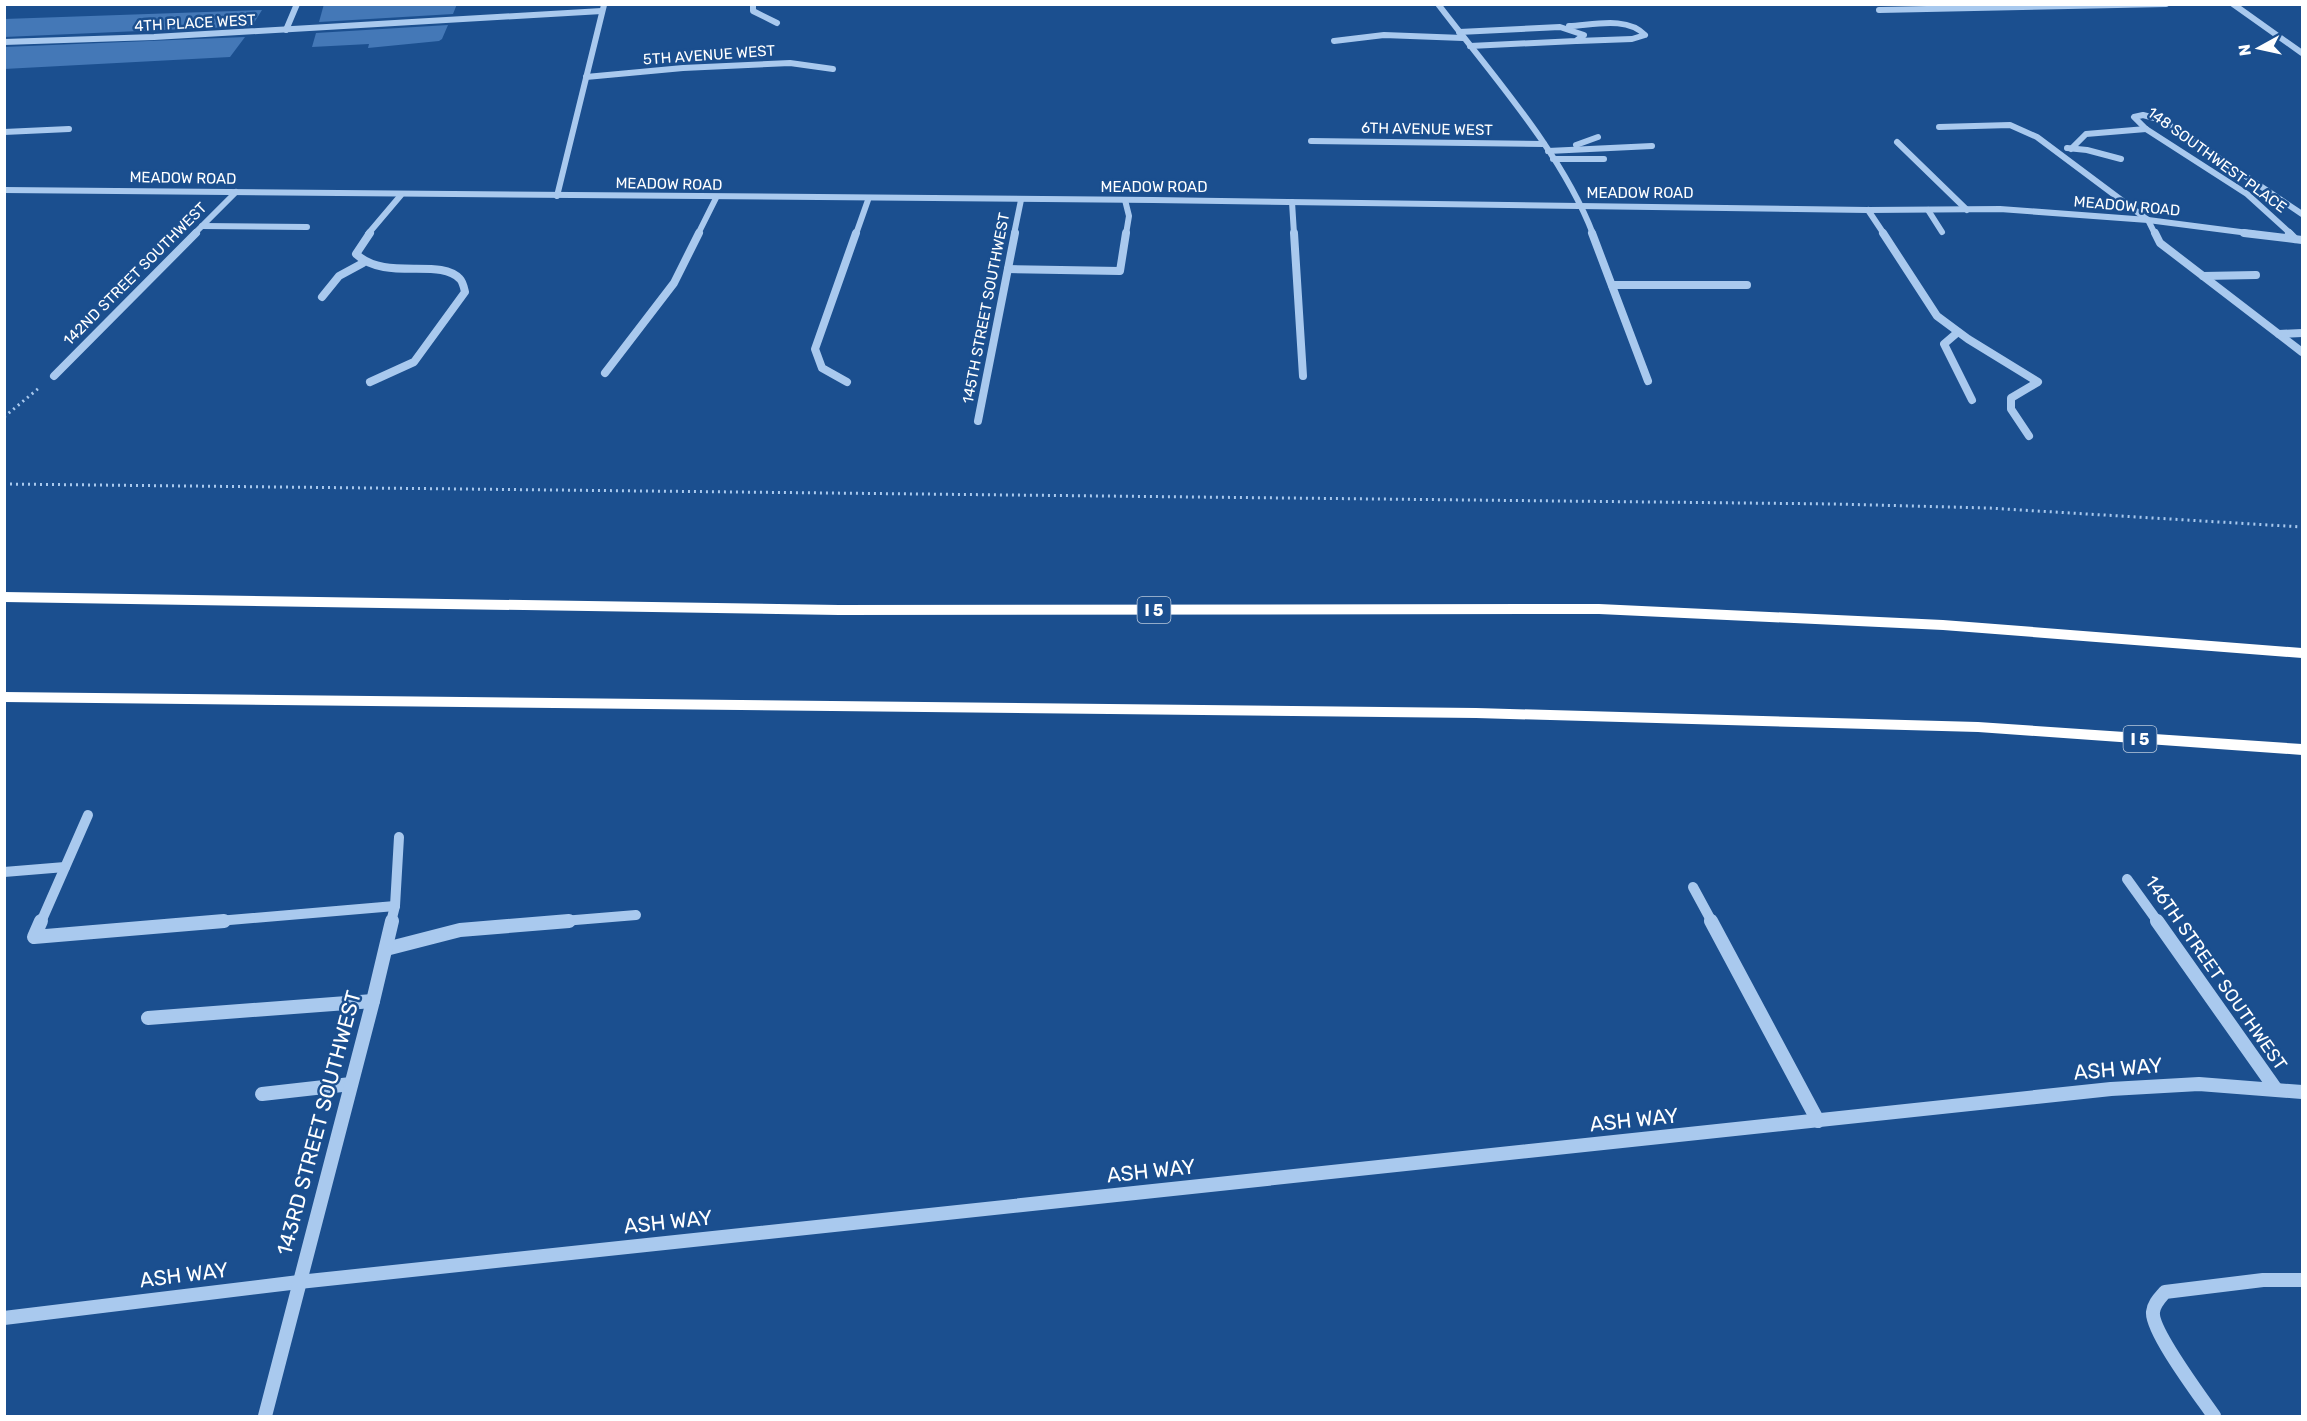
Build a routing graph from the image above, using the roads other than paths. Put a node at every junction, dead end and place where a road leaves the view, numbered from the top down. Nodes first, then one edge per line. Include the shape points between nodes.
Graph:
1 (297, 4) edge
2 (483, 4) edge
3 (753, 4) edge
4 (1438, 4) edge
5 (2166, 4) edge
6 (2234, 4) edge
7 (603, 8) edge
8 (1879, 10) dead end
9 (482, 16) junction
10 (777, 23) dead end
11 (1560, 27) junction
12 (286, 30) junction
13 (1461, 35) junction
14 (1334, 41) dead end
15 (1576, 41) junction
16 (4, 42) edge
17 (1470, 46) junction
18 (2302, 53) edge
19 (833, 69) dead end
20 (586, 77) junction
21 (1938, 127) dead end
22 (69, 129) dead end
23 (2146, 129) junction
24 (4, 132) edge
25 (1598, 137) dead end
26 (1311, 141) dead end
27 (1897, 142) dead end
28 (1652, 146) dead end
29 (1546, 147) junction
30 (2054, 148) junction
31 (2071, 149) junction
32 (1553, 159) junction
33 (1604, 159) dead end
34 (2121, 159) dead end
35 (4, 190) edge
36 (236, 192) junction
37 (401, 195) junction
38 (557, 196) junction
39 (716, 198) junction
40 (868, 200) junction
41 (1021, 200) junction
42 (1125, 200) junction
43 (1292, 202) junction
44 (1582, 206) junction
45 (1868, 210) junction
46 (1928, 210) junction
47 (1967, 210) junction
48 (2302, 214) edge
49 (2148, 220) junction
50 (202, 226) junction
51 (307, 227) dead end
52 (1942, 232) dead end
53 (2299, 240) edge
54 (363, 263) junction
55 (1008, 269) junction
56 (2256, 275) dead end
57 (2203, 276) junction
58 (1612, 285) junction
59 (1747, 285) dead end
60 (322, 297) dead end
61 (1958, 332) junction
62 (2302, 333) edge
63 (2279, 334) junction
64 (2302, 352) edge
65 (605, 373) dead end
66 (54, 376) road end
67 (1303, 376) dead end
68 (1648, 381) dead end
69 (370, 382) dead end
70 (847, 382) dead end
71 (1971, 400) dead end
72 (978, 421) dead end
73 (2029, 436) dead end
74 (4, 597) edge
75 (2302, 653) edge
76 (4, 697) edge
77 (2302, 750) edge
78 (88, 815) dead end
79 (399, 837) dead end
80 (65, 867) junction
81 (4, 872) edge
82 (2127, 879) dead end
83 (1693, 887) dead end
84 (395, 906) junction
85 (636, 915) dead end
86 (386, 949) junction
87 (373, 1001) junction
88 (148, 1018) dead end
89 (351, 1084) junction
90 (2275, 1088) junction
91 (2302, 1092) edge
92 (262, 1094) dead end
93 (1818, 1121) junction
94 (2302, 1280) edge
95 (299, 1282) junction
96 (4, 1318) edge
97 (265, 1416) edge
98 (2214, 1416) edge

1 - 12 street
2 - 9 street
3 - 10 street via 753,11
4 - 13 street
5 - 8 street
6 - 18 street
7 - 9 street, 4TH PLACE WEST
7 - 20 street
9 - 12 street, 4TH PLACE WEST
11 - 13 street
11 - 15 street via 1584,35
11 - 15 street via 1623,24 1642,30 1645,35
12 - 16 street, 4TH PLACE WEST
13 - 14 street via 1404,33
13 - 17 street
15 - 17 street
17 - 29 street
19 - 20 street, 5TH AVENUE WEST via 790,63
20 - 38 street
21 - 30 street via 2010,125
22 - 24 street
23 - 31 street via 2086,134
23 - 48 street, 148 SOUTHWEST PLACE via 2134,117 2162,120
23 - 53 street, 148 SOUTHWEST PLACE via 2256,201
25 - 29 street via 1581,145
26 - 29 street, 6TH AVENUE WEST
27 - 47 street
28 - 29 street
29 - 32 street
30 - 31 street
30 - 49 street
31 - 34 street
32 - 33 street
32 - 44 street
35 - 36 street, MEADOW ROAD
36 - 37 street, MEADOW ROAD
36 - 50 street, 142ND STREET SOUTHWEST
37 - 38 street, MEADOW ROAD
37 - 54 street via 358,248 356,254
38 - 39 street, MEADOW ROAD
39 - 40 street, MEADOW ROAD
39 - 65 street via 674,283
40 - 41 street, MEADOW ROAD
40 - 70 street via 815,349 822,368
41 - 42 street, MEADOW ROAD
41 - 55 street, 145TH STREET SOUTHWEST
42 - 43 street, MEADOW ROAD
42 - 55 street via 1129,216 1120,271
43 - 44 street, MEADOW ROAD
43 - 67 street
44 - 45 street, MEADOW ROAD
44 - 58 street
45 - 46 street, MEADOW ROAD
45 - 61 street via 1937,316
46 - 47 street, MEADOW ROAD
46 - 52 street
47 - 49 street, MEADOW ROAD
49 - 53 street, MEADOW ROAD
49 - 57 street via 2160,243
50 - 51 street
50 - 66 street, 142ND STREET SOUTHWEST
54 - 60 street via 339,276
54 - 69 street via 448,271 462,280 465,292 414,362
55 - 72 street, 145TH STREET SOUTHWEST
56 - 57 street
57 - 63 street
58 - 59 street
58 - 68 street
61 - 71 street via 1944,344
61 - 73 street via 2038,382 2012,398 2012,409
62 - 63 street
63 - 64 street
74 - 75 highway, I 5 via 839,610 1599,609 1944,625
76 - 77 highway, I 5 via 1476,713 1978,727
78 - 80 street
79 - 84 street, 143RD STREET SOUTHWEST
80 - 81 street
80 - 84 street via 34,937
82 - 90 street, 146TH STREET SOUTHWEST
83 - 93 street
84 - 86 street, 143RD STREET SOUTHWEST
85 - 86 street via 460,930
86 - 87 street, 143RD STREET SOUTHWEST
87 - 88 street
87 - 89 street, 143RD STREET SOUTHWEST
89 - 92 street
89 - 95 street, 143RD STREET SOUTHWEST
90 - 91 street, ASH WAY
90 - 93 street, ASH WAY via 2154,1085
93 - 95 street, ASH WAY
94 - 98 street via 2263,1280 2165,1292 2154,1304 2153,1318
95 - 96 street, ASH WAY
95 - 97 street, 143RD STREET SOUTHWEST

